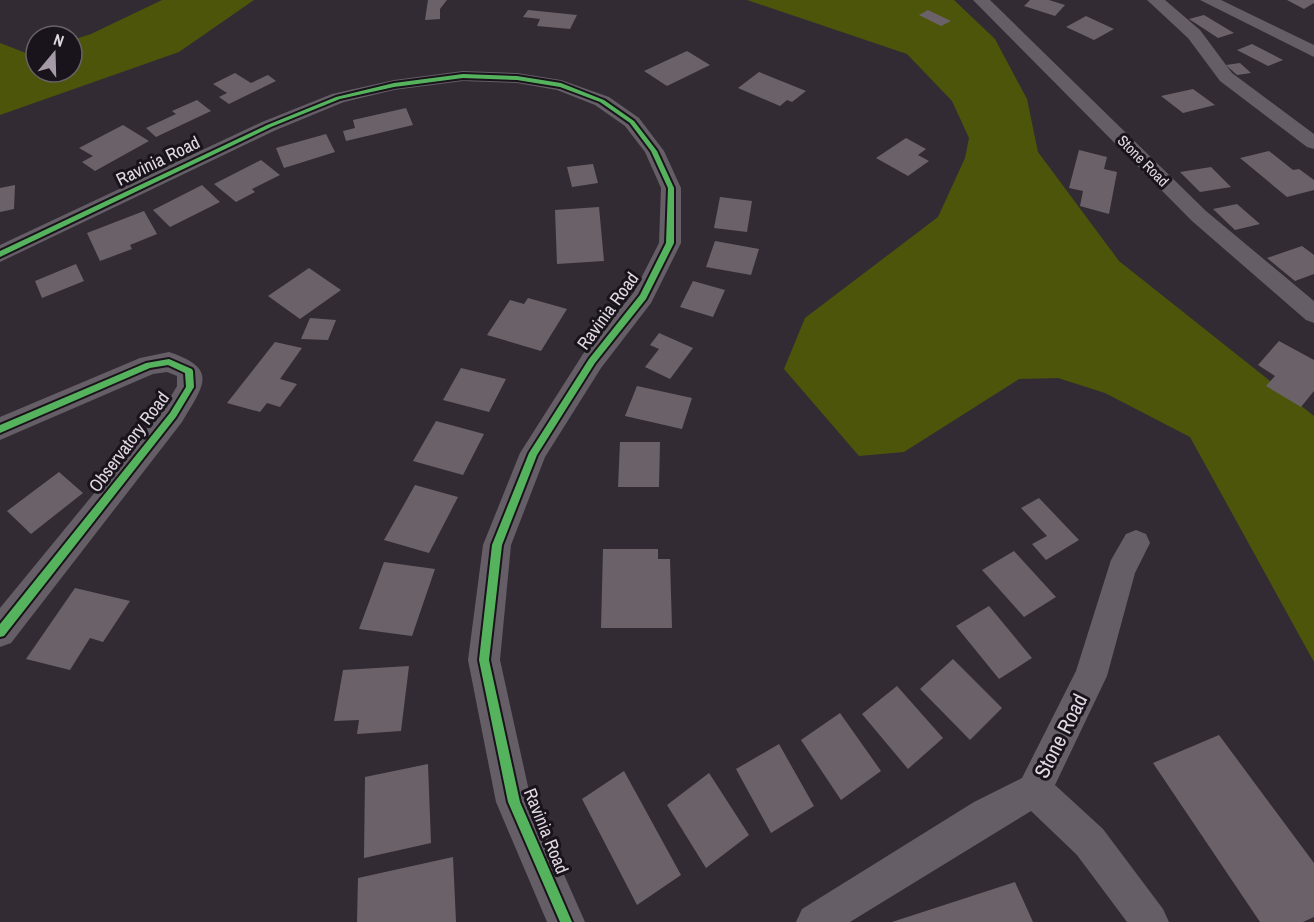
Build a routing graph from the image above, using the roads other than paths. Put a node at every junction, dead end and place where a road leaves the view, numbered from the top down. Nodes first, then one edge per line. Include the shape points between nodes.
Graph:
1 (981, 0) edge
2 (1155, 0) edge
3 (1208, 0) edge
4 (1314, 52) edge
5 (1314, 143) edge
6 (0, 254) edge
7 (1314, 314) edge
8 (0, 429) edge
9 (1136, 543) dead end
10 (0, 632) edge
11 (1034, 790) junction
12 (566, 922) edge
13 (815, 922) edge
14 (1150, 922) edge

1 - 7 street, Stone Road via 1198,216
2 - 5 street via 1194,34 1226,77
3 - 4 street
6 - 12 street, Ravinia Road via 269,126 338,98 394,85 463,76 516,78 561,85 602,101 632,122 654,150 671,188 670,243 643,297 592,361 534,453 497,545 484,660 514,802
8 - 10 street, Observatory Road via 149,365 169,362 189,371 189,387 173,415
9 - 11 street, Stone Road via 1122,570 1091,676
11 - 13 street, Stone Road via 987,814
11 - 14 street via 1090,842

